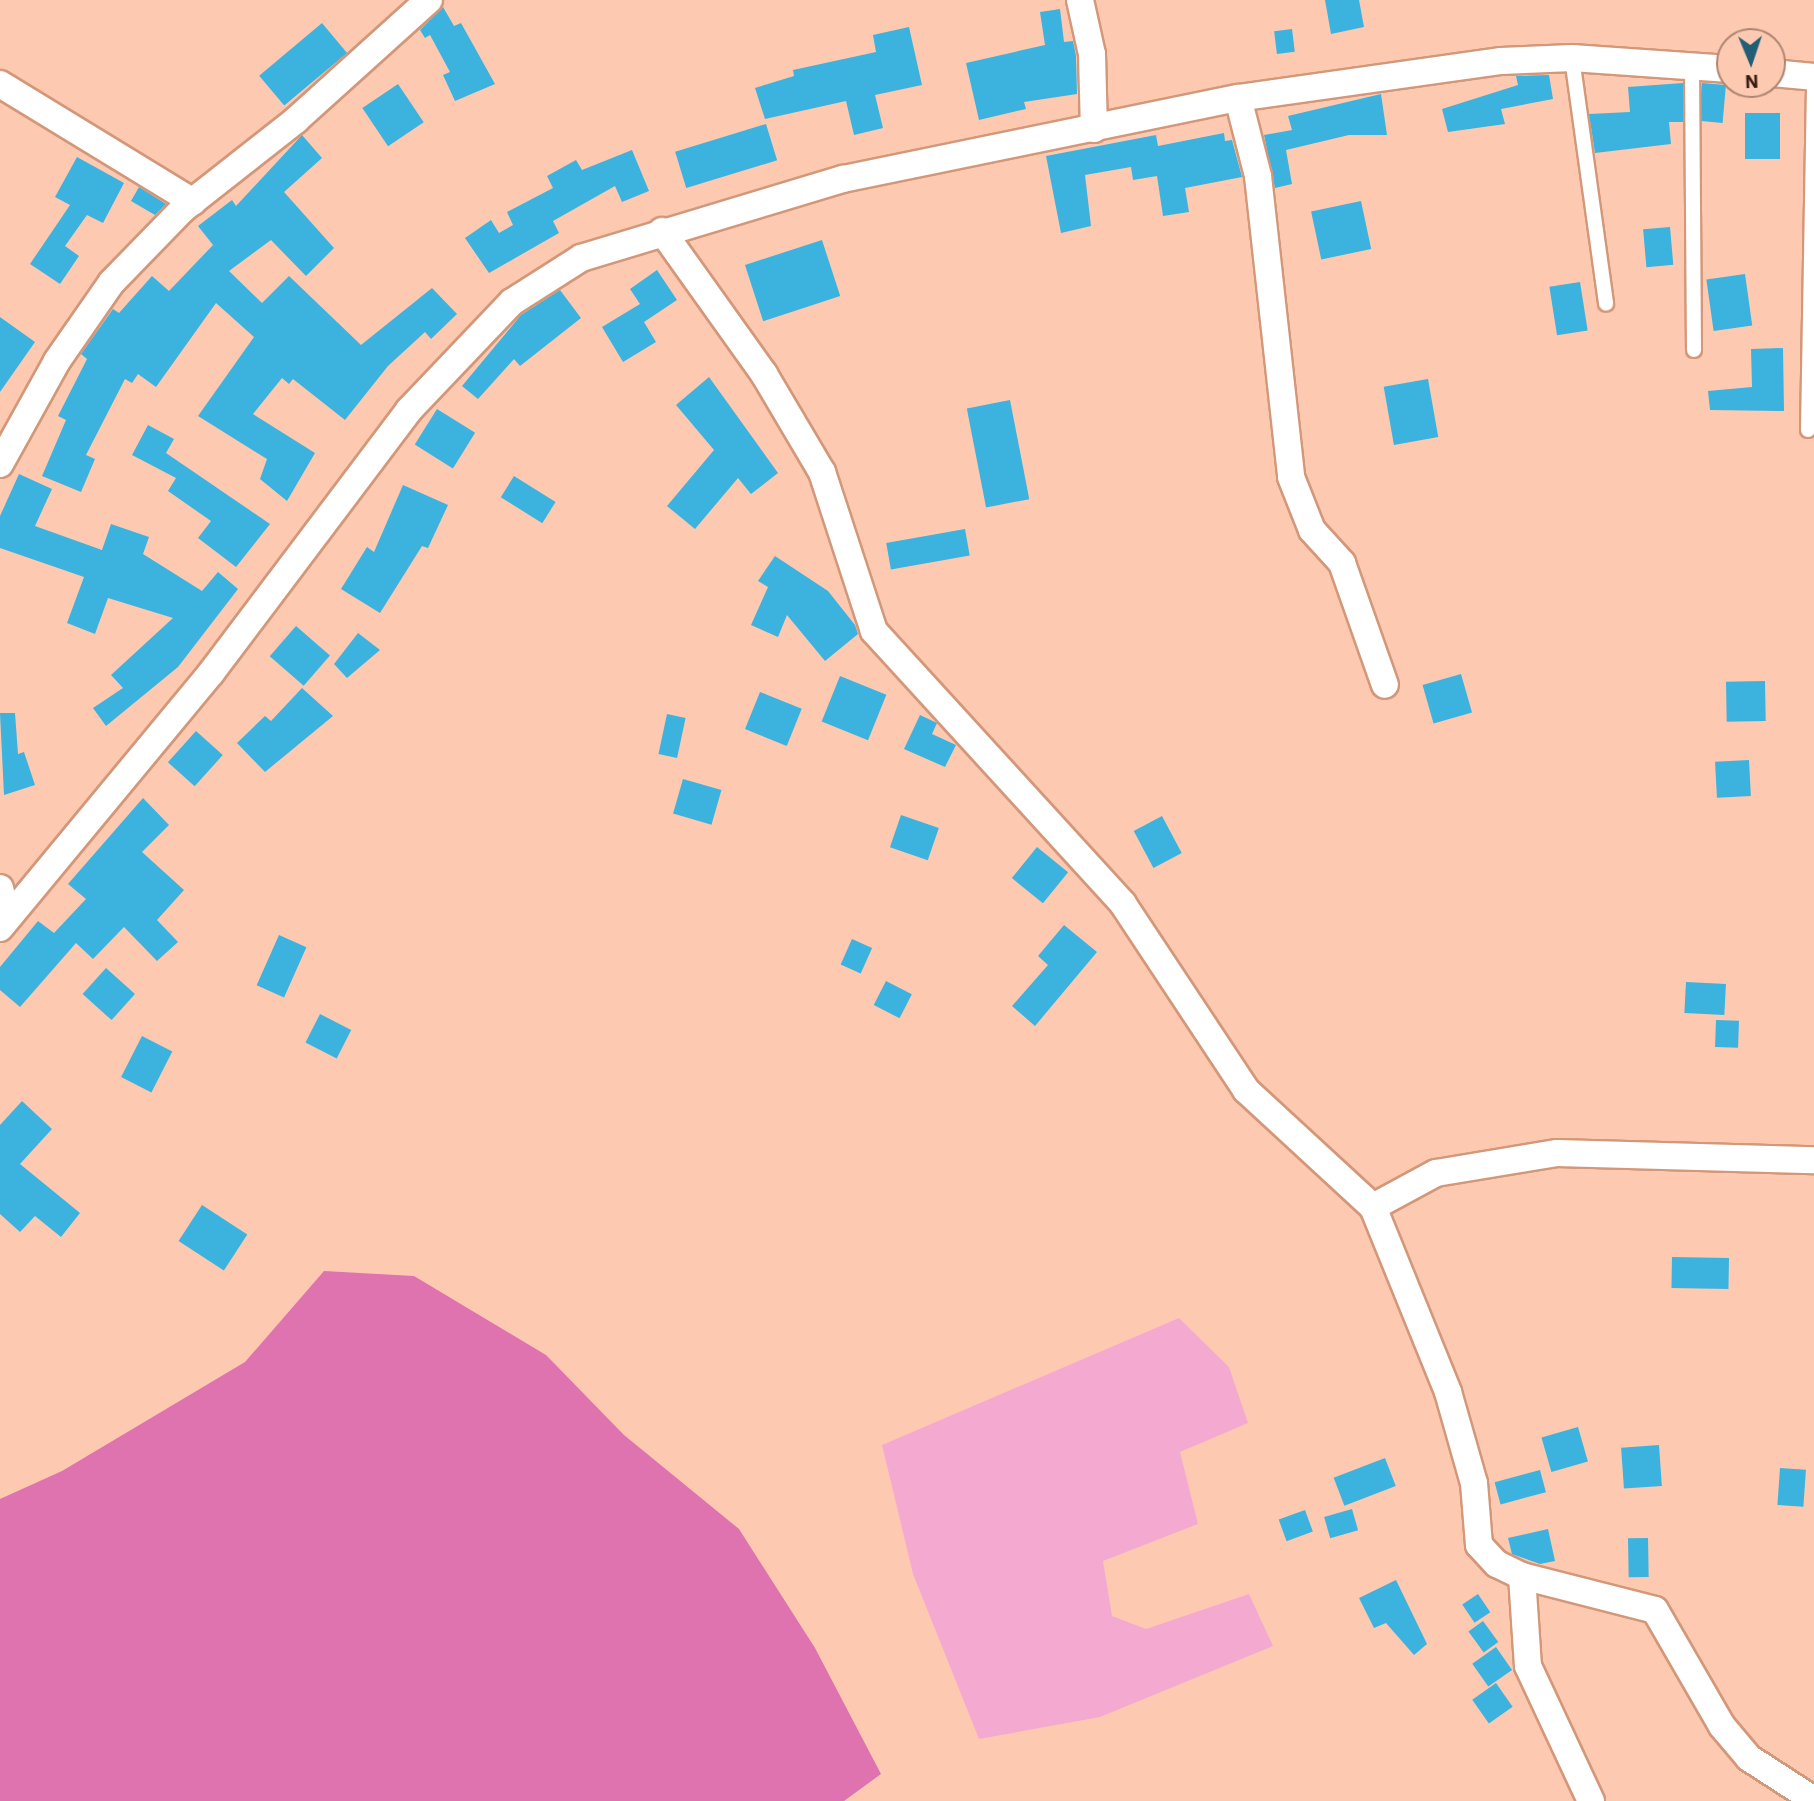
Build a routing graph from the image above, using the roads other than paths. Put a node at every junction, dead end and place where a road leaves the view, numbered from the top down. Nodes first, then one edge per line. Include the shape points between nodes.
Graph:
1 (429, 0) edge
2 (1080, 0) edge
3 (1572, 58) junction
4 (1692, 65) junction
5 (1716, 68) edge
6 (1786, 74) edge
7 (1814, 77) edge
8 (0, 84) edge
9 (1814, 85) edge
10 (1238, 99) junction
11 (1094, 129) junction
12 (193, 202) junction
13 (662, 231) junction
14 (1606, 303) dead end
15 (1694, 350) dead end
16 (1808, 430) dead end
17 (0, 464) edge
18 (1385, 685) dead end
19 (0, 888) edge
20 (3, 923) edge
21 (1814, 1160) edge
22 (1373, 1207) junction
23 (1522, 1576) junction
24 (1814, 1800) edge
25 (1591, 1801) edge

1 - 12 street
2 - 11 street via 1092,54
3 - 4 street
3 - 10 street via 1501,61
3 - 14 lane
4 - 5 street
4 - 15 lane
6 - 7 street
8 - 12 street
9 - 16 lane
10 - 11 street
10 - 18 street via 1258,176 1291,477 1312,530 1342,563
11 - 13 street via 843,179
12 - 17 street via 112,282 57,361
13 - 20 street via 581,258 512,302 409,410 211,673
13 - 22 street via 764,374 822,472 874,631 1123,904 1246,1090
19 - 20 street
21 - 22 street via 1557,1153 1436,1173
22 - 23 street via 1448,1392 1474,1483 1479,1545 1497,1564
23 - 24 street via 1655,1610 1722,1726 1749,1758
23 - 25 street via 1528,1666

